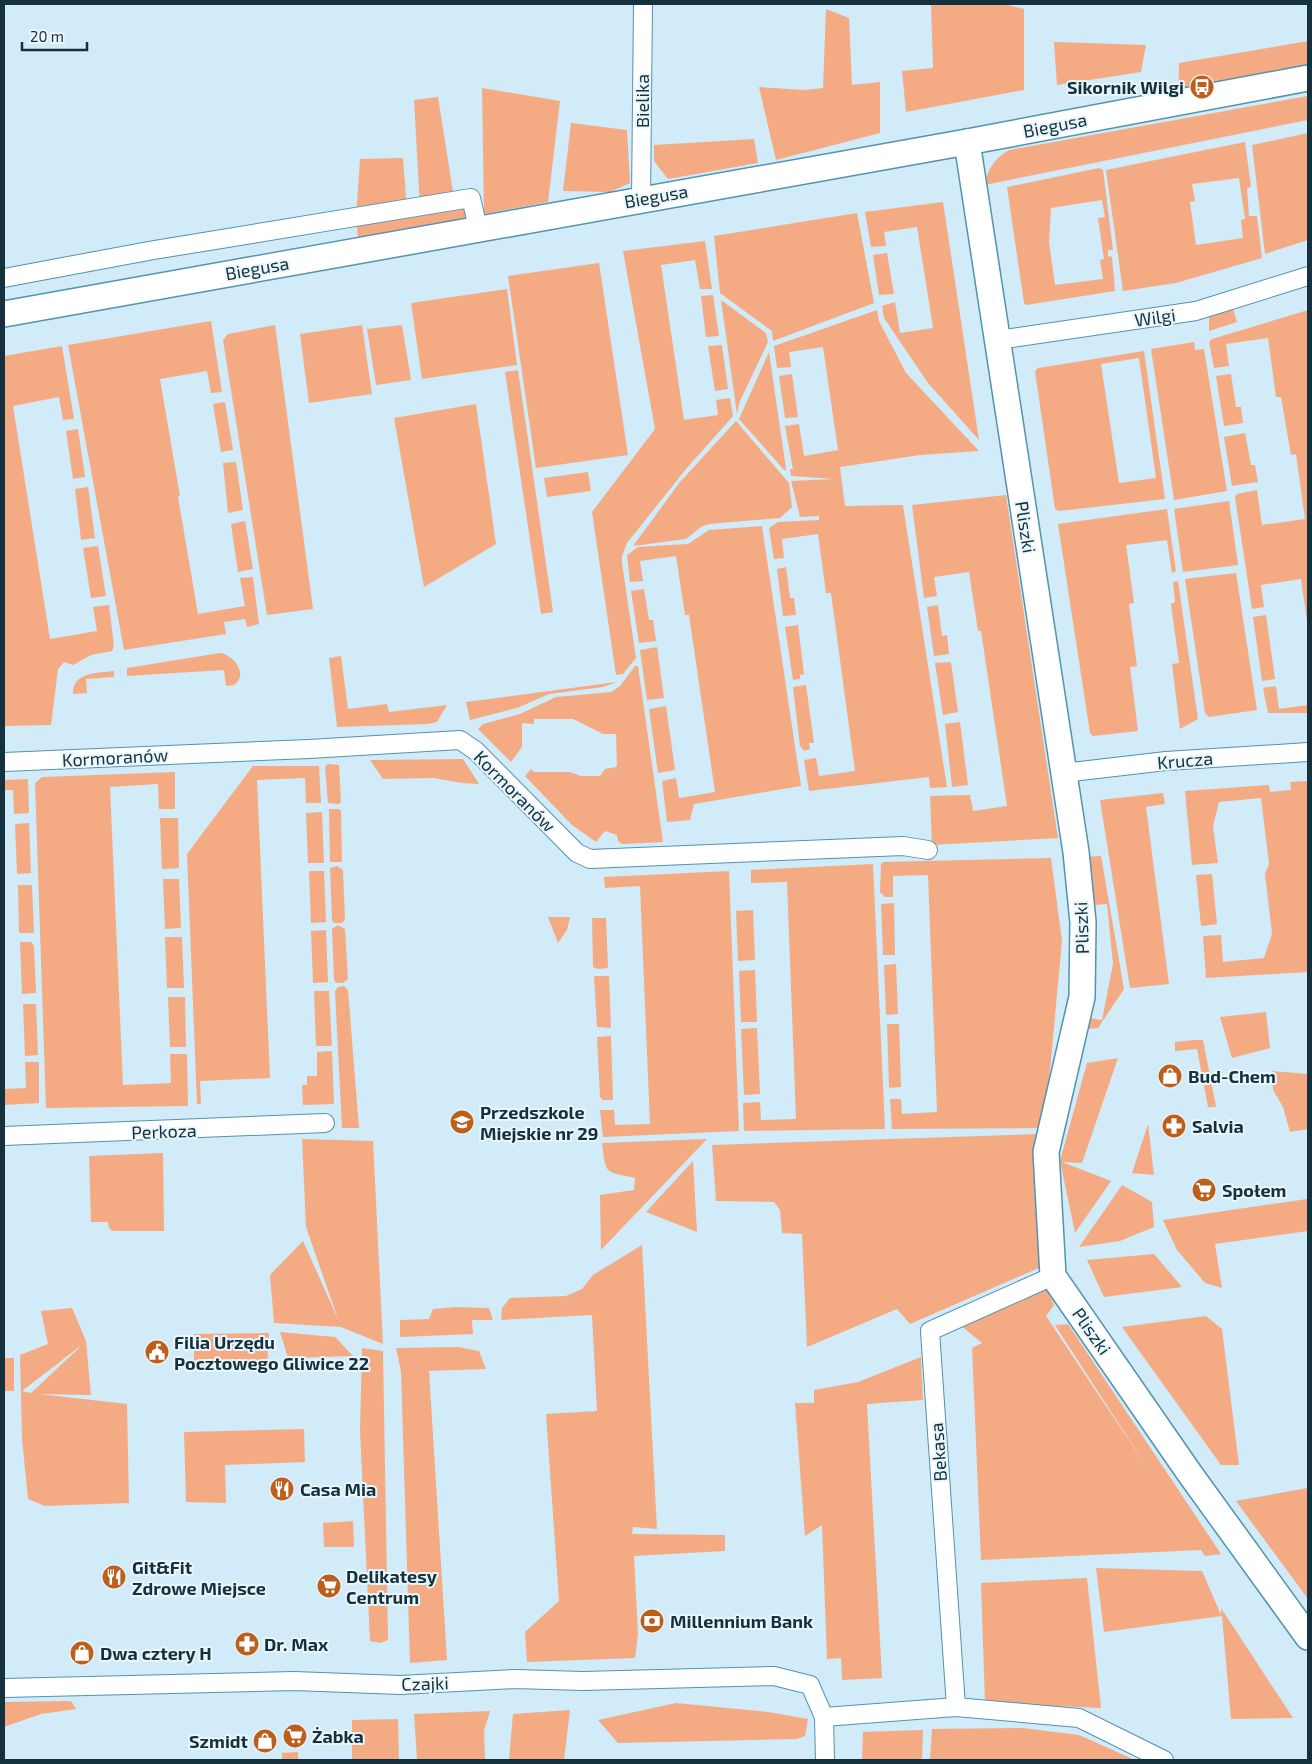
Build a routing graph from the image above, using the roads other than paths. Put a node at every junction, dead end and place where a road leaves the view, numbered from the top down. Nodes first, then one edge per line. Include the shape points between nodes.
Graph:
1 (642, 4) edge
2 (1308, 78) edge
3 (967, 142) junction
4 (641, 199) junction
5 (478, 228) junction
6 (1308, 276) edge
7 (4, 278) edge
8 (4, 314) edge
9 (998, 340) junction
10 (1308, 752) edge
11 (4, 762) edge
12 (1063, 773) junction
13 (928, 850) dead end
14 (324, 1123) dead end
15 (4, 1136) edge
16 (1053, 1276) junction
17 (1308, 1637) edge
18 (4, 1688) edge
19 (956, 1707) junction
20 (824, 1717) junction
21 (825, 1760) edge
22 (1164, 1760) edge

1 - 4 street, Bielika
2 - 3 street, Biegusa
3 - 4 street, Biegusa
3 - 9 street, Pliszki
4 - 5 street, Biegusa
5 - 7 street via 471,198
5 - 8 street, Biegusa
6 - 9 street, Wilgi via 1196,311
9 - 12 street, Pliszki
10 - 12 street, Krucza via 1166,761
11 - 13 street, Kormoranów via 460,740 476,751 577,853 590,859 903,846
12 - 16 street, Pliszki via 1083,922 1082,997 1046,1152
14 - 15 street, Perkoza
16 - 17 street, Pliszki
16 - 19 street, Bekasa via 930,1331
18 - 20 street, Czajki via 774,1676 810,1685
19 - 20 street
19 - 22 street via 1080,1718
20 - 21 street

